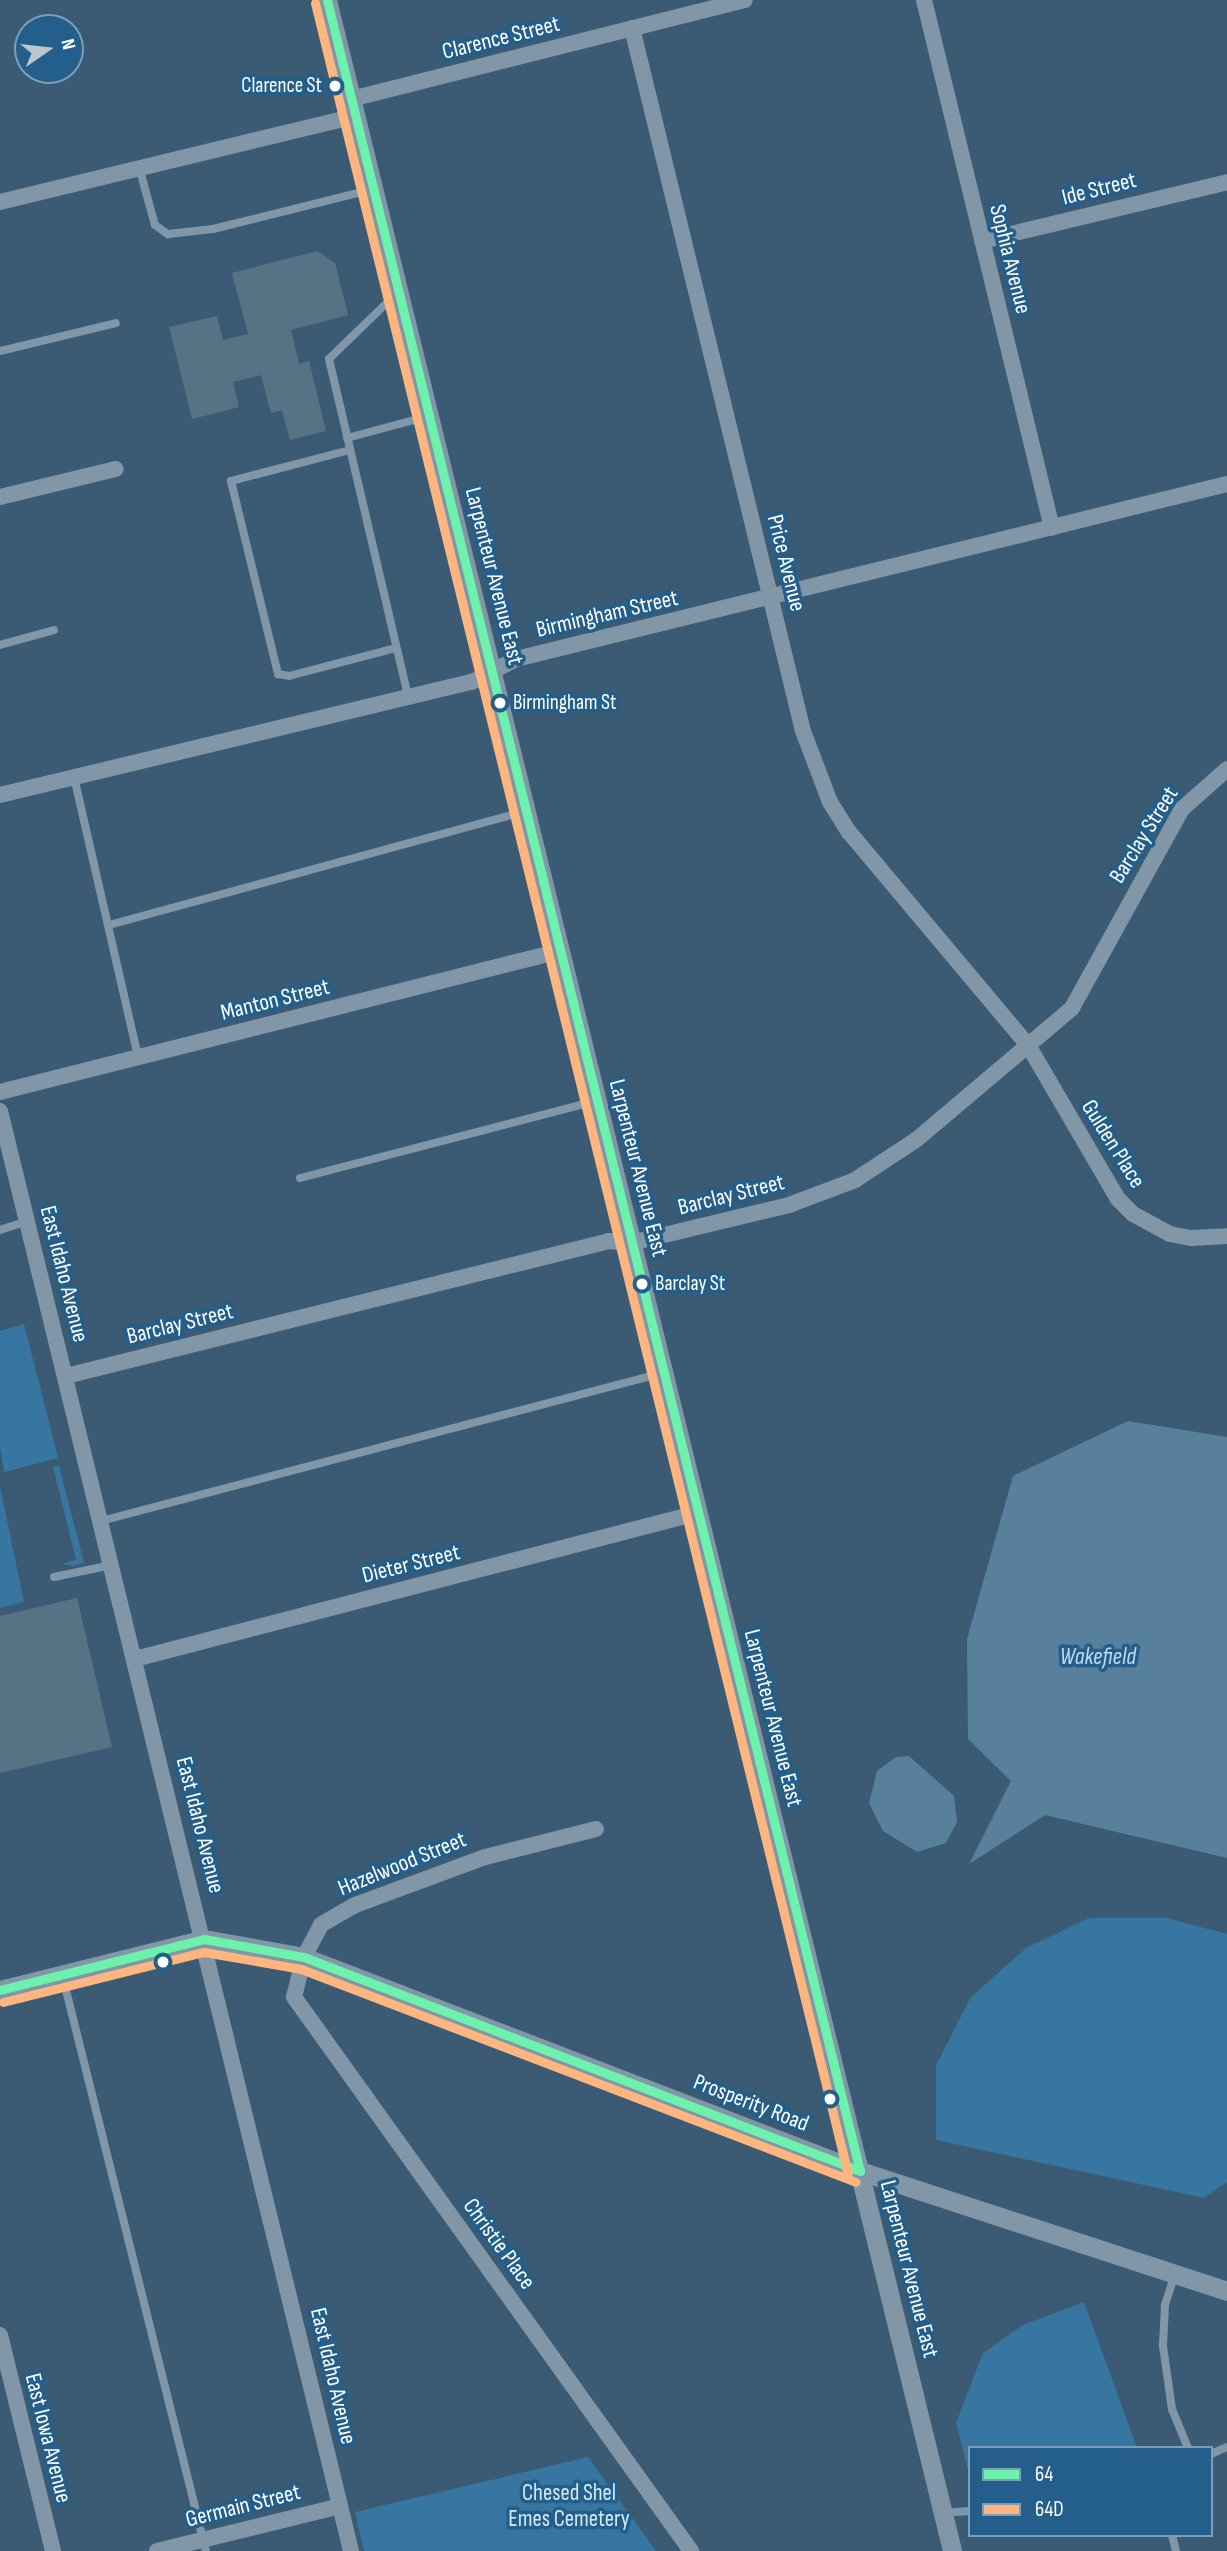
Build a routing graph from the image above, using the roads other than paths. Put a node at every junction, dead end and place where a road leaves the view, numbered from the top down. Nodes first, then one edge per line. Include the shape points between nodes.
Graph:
1 (327, 0) edge
2 (745, 0) edge
3 (924, 0) edge
4 (632, 28) junction
5 (353, 108) junction
6 (139, 167) junction
7 (1227, 182) edge
8 (374, 189) junction
9 (0, 202) edge
10 (982, 241) junction
11 (398, 292) junction
12 (116, 323) dead end
13 (0, 351) edge
14 (429, 416) junction
15 (347, 438) junction
16 (349, 450) junction
17 (116, 469) dead end
18 (1227, 484) edge
19 (0, 497) edge
20 (1052, 528) junction
21 (771, 600) junction
22 (54, 630) dead end
23 (0, 645) edge
24 (396, 648) junction
25 (492, 672) junction
26 (408, 697) junction
27 (1227, 769) edge
28 (74, 777) junction
29 (0, 795) edge
30 (526, 811) junction
31 (109, 925) junction
32 (560, 951) junction
33 (1028, 1045) junction
34 (138, 1057) junction
35 (0, 1092) edge
36 (596, 1101) junction
37 (0, 1111) edge
38 (300, 1178) dead end
39 (27, 1221) junction
40 (0, 1230) edge
41 (1227, 1236) edge
42 (631, 1243) junction
43 (662, 1373) junction
44 (65, 1376) junction
45 (697, 1513) junction
46 (101, 1521) junction
47 (112, 1565) junction
48 (54, 1577) dead end
49 (135, 1659) junction
50 (596, 1829) dead end
51 (205, 1939) junction
52 (304, 1957) junction
53 (62, 1974) junction
54 (0, 1990) edge
55 (860, 2171) junction
56 (1175, 2274) junction
57 (1227, 2291) edge
58 (0, 2335) edge
59 (1187, 2446) edge
60 (340, 2506) junction
61 (968, 2511) edge
62 (942, 2512) junction
63 (205, 2545) edge
64 (53, 2551) edge
65 (158, 2551) edge
66 (351, 2551) edge
67 (691, 2551) edge
68 (951, 2551) edge

1 - 5 street, Larpenteur Avenue East
2 - 4 street, Clarence Street
3 - 10 street, Sophia Avenue
4 - 5 street, Clarence Street
4 - 21 street, Price Avenue
5 - 6 street, Clarence Street
5 - 8 street, Larpenteur Avenue East
6 - 8 lane via 155,225 169,234 213,229
6 - 9 street, Clarence Street
7 - 10 street, Ide Street
8 - 11 street, Larpenteur Avenue East
10 - 20 street, Sophia Avenue
11 - 14 street, Larpenteur Avenue East
11 - 15 lane via 328,359
12 - 13 lane
14 - 15 lane
14 - 25 street, Larpenteur Avenue East
15 - 16 lane
16 - 24 lane
16 - 24 lane via 231,481 278,674 289,676
17 - 19 street
18 - 20 street, Birmingham Street
20 - 21 street, Birmingham Street
21 - 25 street, Birmingham Street via 516,659
21 - 33 street, Price Avenue via 803,731 830,802 849,832
22 - 23 lane
24 - 26 lane
25 - 26 street, Birmingham Street via 472,682
25 - 30 street, Larpenteur Avenue East
26 - 28 street, Birmingham Street
27 - 33 street, Barclay Street via 1182,809 1072,1008
28 - 29 street, Birmingham Street
28 - 31 lane
30 - 31 lane
30 - 32 street, Larpenteur Avenue East
31 - 34 lane
32 - 34 street, Manton Street
32 - 36 street, Larpenteur Avenue East
33 - 41 street, Gulden Place via 1106,1182 1133,1214 1170,1234
33 - 42 street, Barclay Street via 916,1140 855,1180 789,1205
34 - 35 street, Manton Street
36 - 38 lane
36 - 42 street, Larpenteur Avenue East
37 - 39 street, East Idaho Avenue
39 - 40 lane
39 - 44 street, East Idaho Avenue
42 - 43 street, Larpenteur Avenue East
42 - 44 street, Barclay Street via 609,1241
43 - 45 street, Larpenteur Avenue East
43 - 46 lane
44 - 46 street, East Idaho Avenue
45 - 49 street, Dieter Street
45 - 55 street, Larpenteur Avenue East
46 - 47 street, East Idaho Avenue
47 - 48 lane
47 - 49 street, East Idaho Avenue
49 - 51 street, East Idaho Avenue
50 - 52 street, Hazelwood Street via 485,1857 355,1905 321,1925
51 - 52 street
51 - 53 street
51 - 60 street, East Idaho Avenue
52 - 55 street, Prosperity Road
52 - 67 street, Christie Place via 294,1997
53 - 54 street
53 - 63 lane
55 - 56 street, Prosperity Road
55 - 62 street, Larpenteur Avenue East
56 - 57 street, Prosperity Road
56 - 59 lane via 1165,2305 1163,2346 1172,2409
58 - 64 street, East Iowa Avenue
60 - 63 street, Germain Street
60 - 66 street, East Idaho Avenue
61 - 62 lane
62 - 68 street, Larpenteur Avenue East
63 - 65 street, Germain Street

